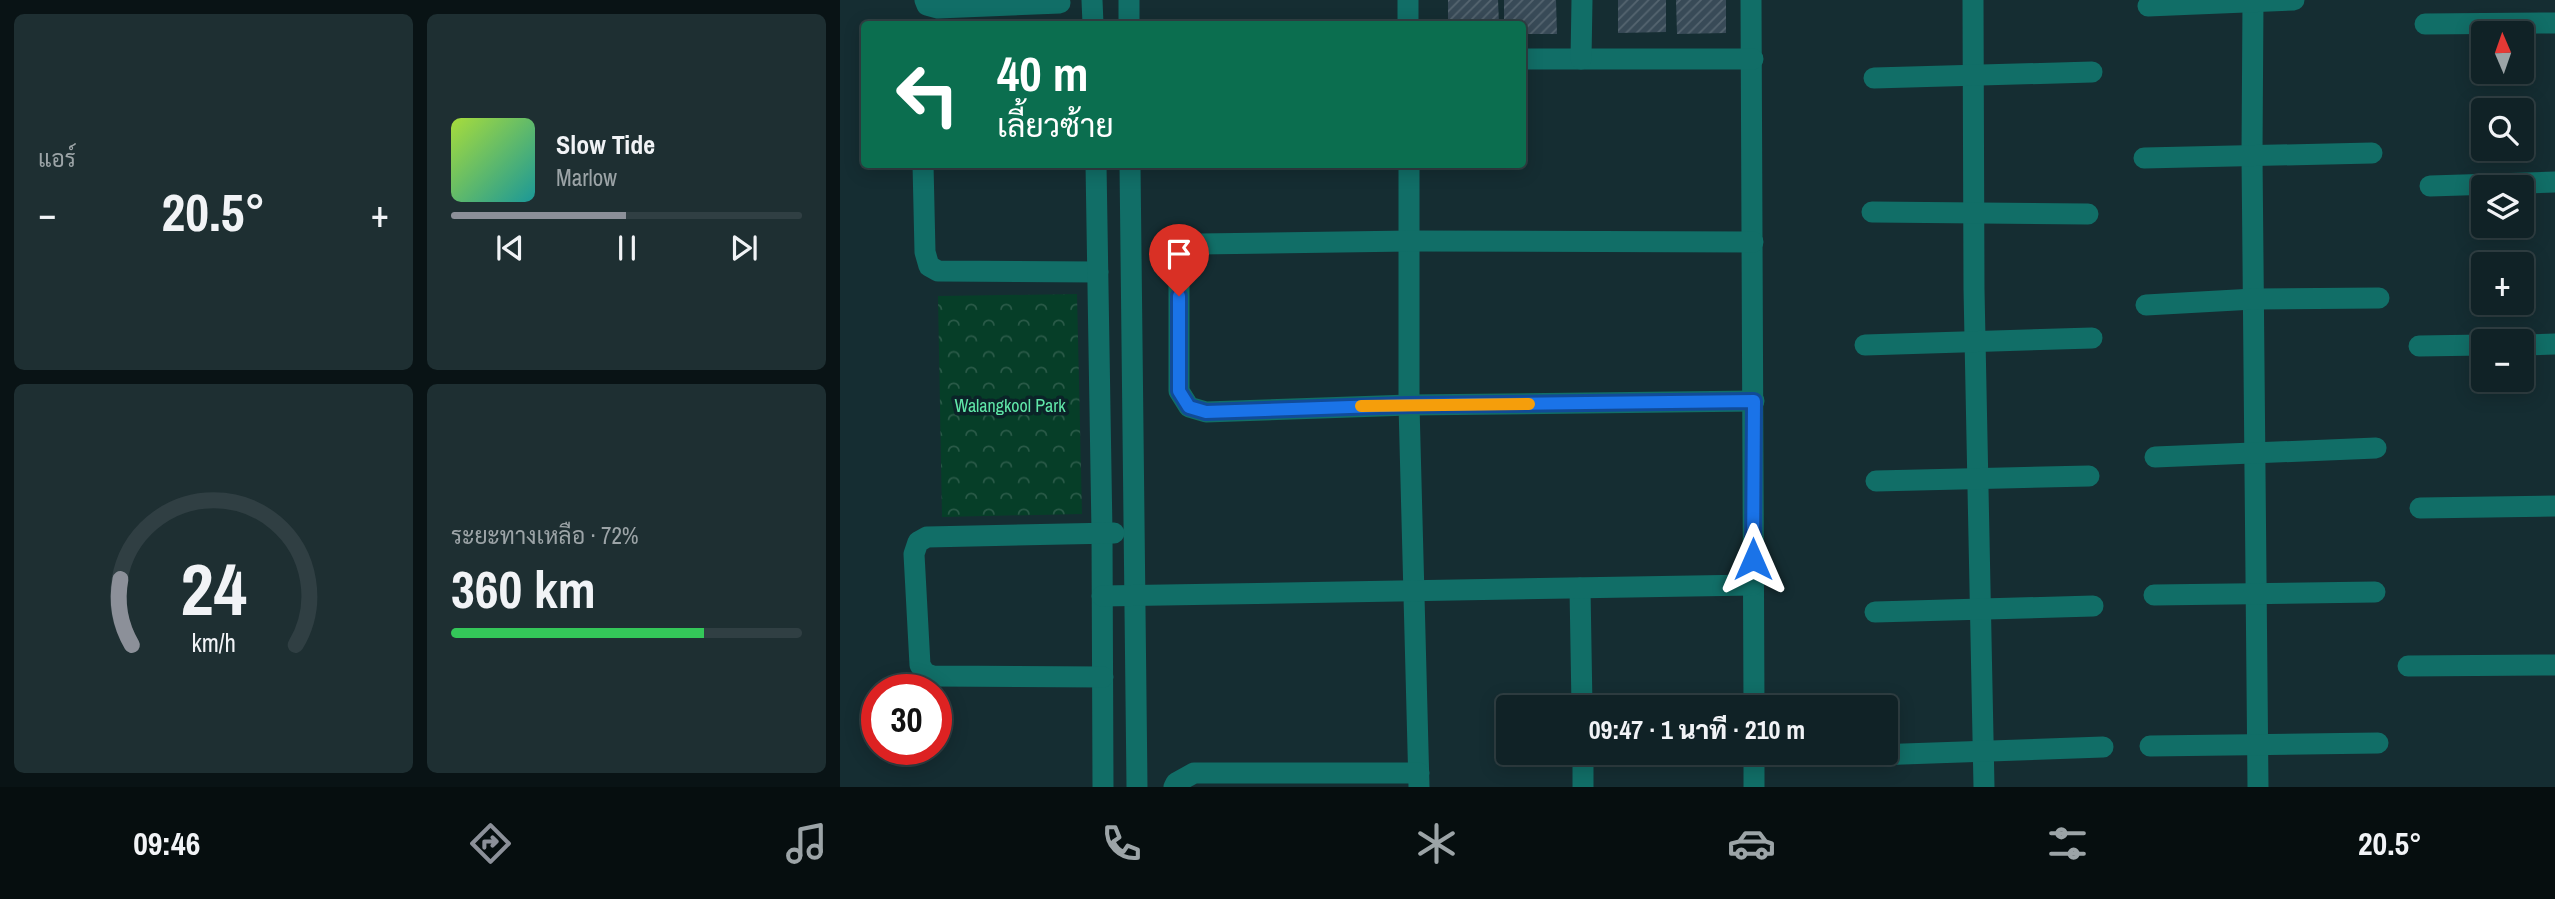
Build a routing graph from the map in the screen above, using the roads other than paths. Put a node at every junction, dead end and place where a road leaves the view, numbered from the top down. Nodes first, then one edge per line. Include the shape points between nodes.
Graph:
1 (925, 0) edge
2 (1093, 0) edge
3 (1129, 0) edge
4 (1408, 0) edge
5 (1582, 0) edge
6 (1751, 0) edge
7 (1973, 0) edge
8 (2294, 0) edge
9 (2253, 1) edge
10 (1060, 3) dead end
11 (2148, 6) dead end
12 (1093, 21) edge
13 (1129, 21) edge
14 (1408, 21) edge
15 (2555, 23) edge
16 (2425, 24) dead end
17 (1526, 59) edge
18 (1581, 59) junction
19 (1753, 60) junction
20 (2092, 72) dead end
21 (1973, 74) junction
22 (1874, 78) dead end
23 (2372, 153) dead end
24 (2252, 155) junction
25 (2144, 158) dead end
26 (923, 168) edge
27 (1096, 168) edge
28 (1130, 168) edge
29 (1409, 168) edge
30 (2555, 182) edge
31 (2430, 186) dead end
32 (1871, 212) dead end
33 (1973, 213) junction
34 (2088, 214) dead end
35 (1410, 241) junction
36 (1753, 242) junction
37 (1098, 272) junction
38 (2379, 298) dead end
39 (2254, 299) junction
40 (2146, 305) dead end
41 (2092, 338) dead end
42 (1975, 342) junction
43 (2555, 344) edge
44 (1865, 345) dead end
45 (2471, 345) edge
46 (2534, 345) edge
47 (2419, 346) dead end
48 (1754, 401) junction
49 (1409, 405) junction
50 (2376, 448) dead end
51 (2256, 452) junction
52 (2155, 457) dead end
53 (2089, 476) dead end
54 (1977, 480) junction
55 (1876, 481) dead end
56 (2555, 506) edge
57 (2420, 508) dead end
58 (1134, 532) junction
59 (1102, 533) junction
60 (1753, 585) junction
61 (1580, 588) junction
62 (1415, 591) junction
63 (2375, 593) dead end
64 (2256, 594) junction
65 (1102, 596) junction
66 (1134, 596) junction
67 (2154, 596) dead end
68 (2093, 606) dead end
69 (1980, 611) junction
70 (1875, 612) dead end
71 (2555, 665) edge
72 (2408, 666) dead end
73 (1103, 677) junction
74 (1582, 695) edge
75 (1754, 695) edge
76 (2378, 743) dead end
77 (2258, 745) junction
78 (2150, 746) dead end
79 (2103, 747) dead end
80 (1983, 750) junction
81 (1898, 754) edge
82 (1583, 765) edge
83 (1754, 765) edge
84 (1419, 780) edge
85 (1103, 787) edge
86 (1137, 787) edge
87 (1174, 787) edge
88 (1583, 787) edge
89 (1754, 787) edge
90 (1984, 787) edge
91 (2258, 787) edge

1 - 10 street via 938,8
2 - 12 street
3 - 13 street
4 - 14 street
5 - 18 street
6 - 19 street
7 - 21 street
8 - 9 street
9 - 11 street
9 - 24 street
15 - 16 street
17 - 18 street
18 - 19 street
19 - 36 street
20 - 21 street
21 - 22 street
21 - 33 street
23 - 24 street
24 - 25 street
24 - 39 street
26 - 37 street via 929,266 938,271
27 - 37 street
28 - 58 street
29 - 35 street
30 - 31 street
32 - 33 street
33 - 34 street
33 - 42 street
35 - 36 street
35 - 49 street
35 - 49 street via 1199,244 1185,254 1178,272 1179,391 1189,407 1206,412
36 - 48 street
37 - 59 street
38 - 39 street
39 - 40 street
39 - 51 street
41 - 42 street
42 - 44 street
42 - 54 street
43 - 46 street
45 - 47 street
48 - 49 street
48 - 60 street
49 - 62 street
50 - 51 street
51 - 52 street
51 - 64 street
53 - 54 street
54 - 55 street
54 - 69 street
56 - 57 street
58 - 59 street
58 - 66 street
59 - 65 street
59 - 73 street via 927,537 918,542 914,554 920,665 925,673
60 - 61 street
60 - 75 street
61 - 62 street
61 - 74 street
62 - 66 street
62 - 84 street
63 - 64 street
64 - 67 street
64 - 77 street
65 - 66 street
65 - 73 street
66 - 86 street
68 - 69 street
69 - 70 street
69 - 80 street
71 - 72 street
73 - 85 street
76 - 77 street
77 - 78 street
77 - 91 street
79 - 80 street
80 - 81 street
80 - 90 street
82 - 88 street
83 - 89 street
84 - 87 street via 1194,774

